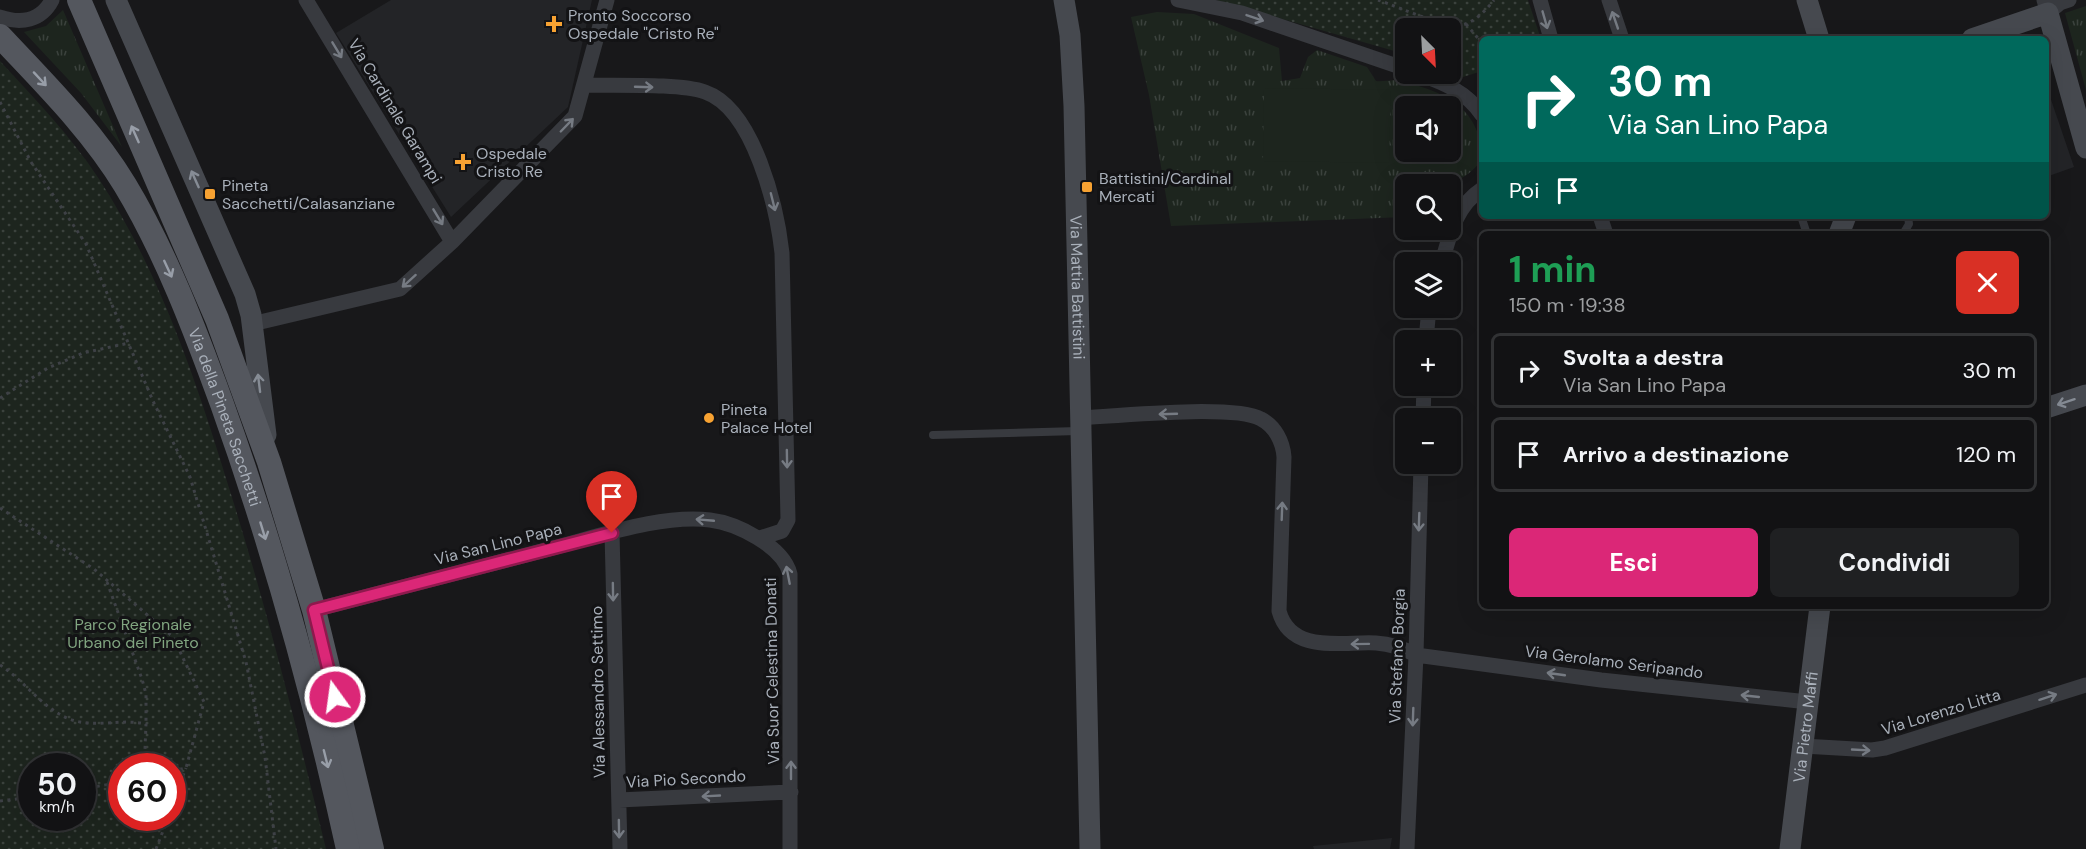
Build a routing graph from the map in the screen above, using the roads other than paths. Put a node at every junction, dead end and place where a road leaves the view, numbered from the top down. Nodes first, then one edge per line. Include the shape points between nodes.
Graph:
1 (52, 0) edge
2 (79, 0) edge
3 (116, 0) edge
4 (306, 0) edge
5 (607, 0) edge
6 (1064, 0) edge
7 (1178, 0) edge
8 (1540, 0) edge
9 (1609, 0) edge
10 (1807, 0) edge
11 (2069, 0) edge
12 (2046, 6) edge
13 (0, 17) edge
14 (0, 36) edge
15 (1550, 36) edge
16 (1621, 36) edge
17 (1819, 36) edge
18 (1979, 36) edge
19 (1395, 65) edge
20 (1443, 84) edge
21 (585, 85) junction
22 (1479, 111) edge
23 (2086, 148) edge
24 (1479, 191) edge
25 (452, 242) junction
26 (1445, 252) edge
27 (252, 324) junction
28 (2086, 395) edge
29 (2049, 407) edge
30 (1080, 424) junction
31 (933, 435) dead end
32 (269, 462) junction
33 (1421, 474) edge
34 (612, 533) junction
35 (760, 538) junction
36 (1820, 609) edge
37 (314, 610) junction
38 (1416, 655) junction
39 (2086, 685) edge
40 (1808, 702) junction
41 (1803, 746) junction
42 (791, 792) junction
43 (619, 800) junction
44 (348, 849) edge
45 (372, 849) edge
46 (620, 849) edge
47 (790, 849) edge
48 (1090, 849) edge
49 (1407, 849) edge
50 (1790, 849) edge

1 - 13 street via 45,11 32,19
32 -> 2 main road, Via della Pineta Sacchetti via 217,319
27 -> 3 street, Via della Pineta Sacchetti via 234,266
4 -> 25 street, Via Cardinale Garampi
5 - 21 street
6 - 30 street, Via Mattia Battistini via 1074,96
7 -> 19 street via 1242,13
8 -> 15 street
16 -> 9 street
10 - 17 street
11 - 12 street
12 - 18 street
12 - 23 street
14 -> 44 main road, Via della Pineta Sacchetti via 78,120 107,158 171,275 243,463 291,621
20 - 22 street via 1457,90
25 -> 21 street via 572,120 579,110
21 -> 35 street via 678,88 707,93 727,107 762,164 778,221 782,253 788,520 782,531
24 - 26 street via 1456,218
25 -> 27 street via 400,289
32 -> 27 street, Via della Pineta Sacchetti
28 -> 29 street
30 - 31 lane
38 -> 30 street, Via Gerolamo Seripando via 1399,646 1309,641 1283,621 1278,598 1284,451 1278,435 1264,420 1228,412
30 - 48 street, Via Mattia Battistini
32 - 37 main road, Via della Pineta Sacchetti
33 -> 38 street, Via Stefano Borgia
35 -> 34 street, Via San Lino Papa via 721,523 694,519
34 - 37 street, Via San Lino Papa
34 -> 43 street, Via Alessandro Settimo
42 -> 35 street, Via Suor Celestina Donati via 790,574 785,563
36 - 40 street, Via Pietro Maffi
37 - 45 main road, Via della Pineta Sacchetti
40 -> 38 street, Via Gerolamo Seripando
38 -> 49 street, Via Stefano Borgia
41 -> 39 street, Via Lorenzo Litta via 1885,748
40 - 41 street, Via Pietro Maffi
41 - 50 street, Via Pietro Maffi
42 -> 43 street, Via Pio Secondo
42 - 47 street, Via Suor Celestina Donati
43 -> 46 street, Via Alessandro Settimo

